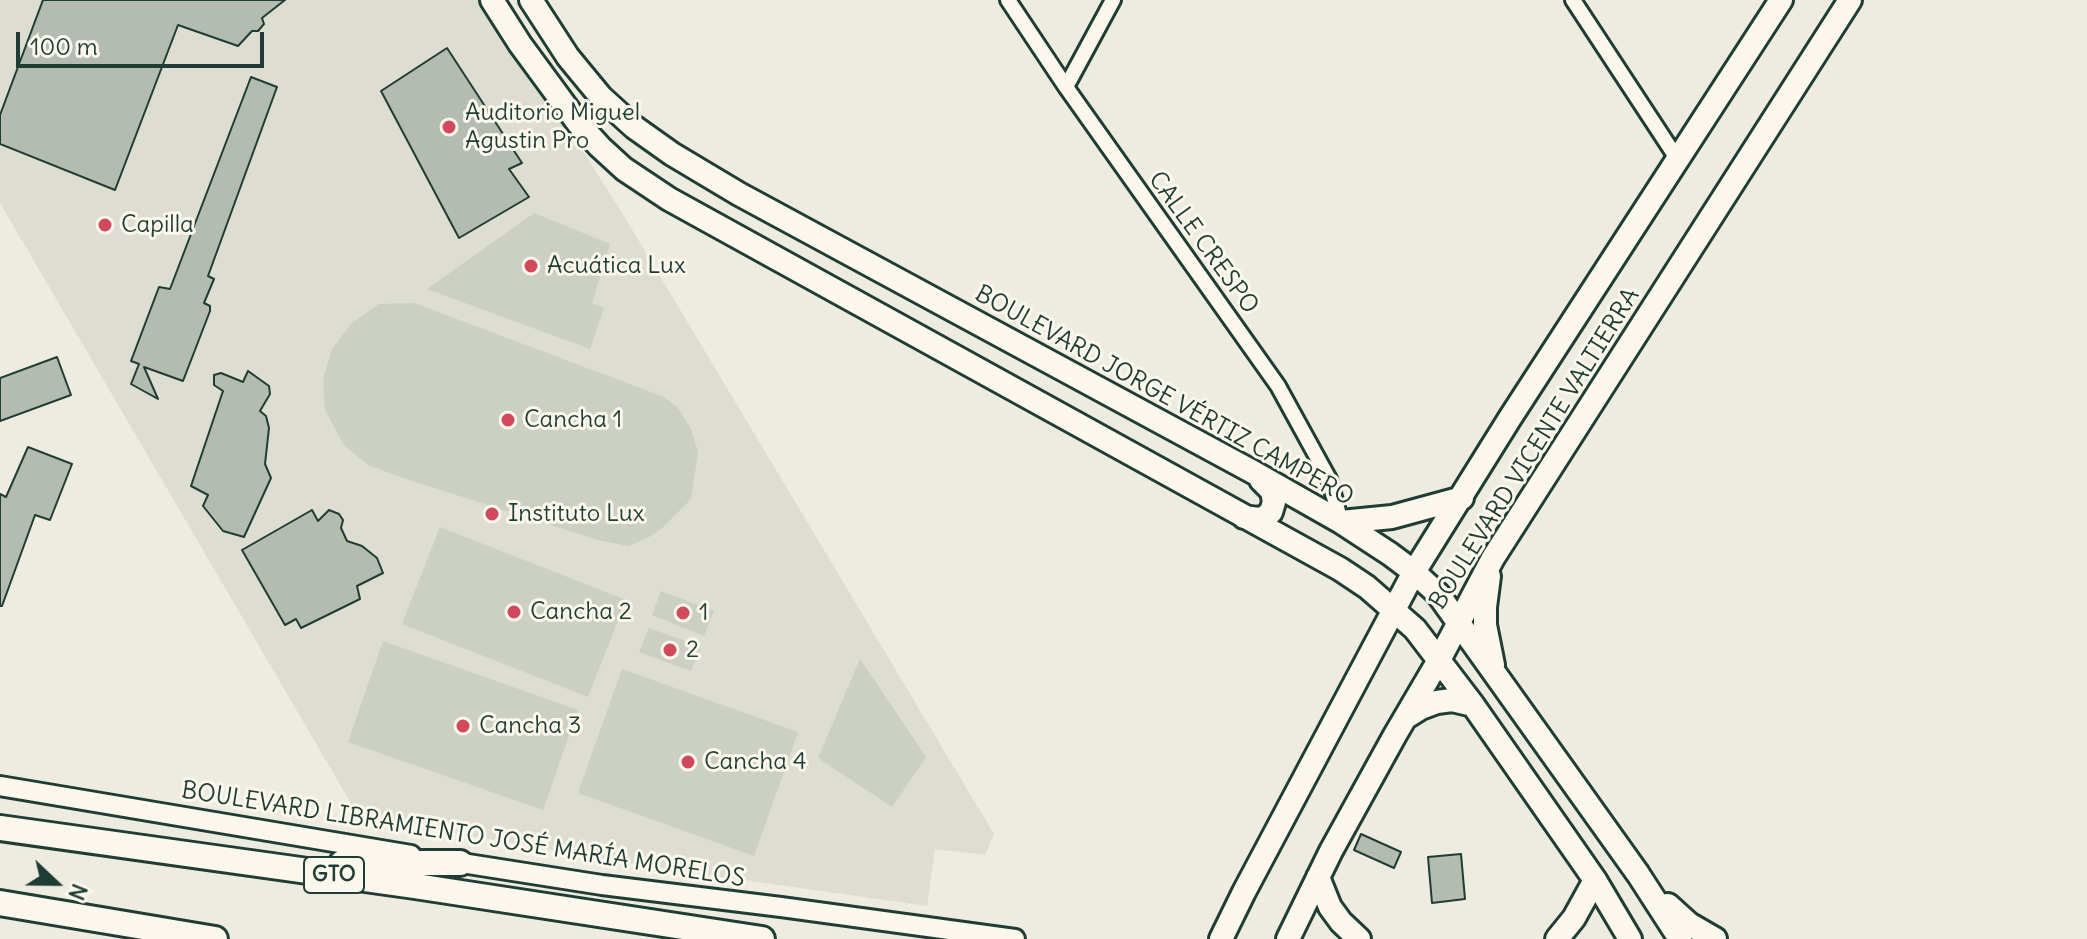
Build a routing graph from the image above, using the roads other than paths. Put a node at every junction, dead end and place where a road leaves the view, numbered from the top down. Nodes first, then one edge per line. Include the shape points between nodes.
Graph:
1 (492, 0) edge
2 (531, 0) edge
3 (1008, 0) edge
4 (1113, 0) edge
5 (1573, 0) edge
6 (1781, 0) edge
7 (1850, 0) edge
8 (1066, 87) junction
9 (1678, 160) junction
10 (1253, 472) junction
11 (1462, 498) junction
12 (1244, 517) junction
13 (1341, 522) junction
14 (1493, 558) junction
15 (1414, 572) junction
16 (1393, 609) junction
17 (1458, 622) junction
18 (1439, 660) junction
19 (1496, 678) junction
20 (1473, 705) junction
21 (1404, 719) junction
22 (0, 786) edge
23 (0, 828) edge
24 (253, 863) junction
25 (460, 863) junction
26 (1638, 874) junction
27 (1318, 877) junction
28 (1595, 880) junction
29 (0, 903) edge
30 (215, 939) edge
31 (762, 939) edge
32 (1015, 939) edge
33 (1221, 939) edge
34 (1288, 939) edge
35 (1359, 939) edge
36 (1557, 939) edge
37 (1630, 939) edge
38 (1680, 939) edge
39 (1715, 939) edge

1 - 12 main road via 578,123 624,169 669,199
2 - 10 main road, BOULEVARD JORGE VÉRTIZ CAMPERO via 601,97 672,154
3 - 8 street, CALLE CRESPO
4 - 8 street
5 - 9 street
6 - 9 main road, BOULEVARD VICENTE VALTIERRA
7 - 14 main road, BOULEVARD VICENTE VALTIERRA
8 - 13 street, CALLE CRESPO via 1278,386 1329,479
9 - 11 main road, BOULEVARD VICENTE VALTIERRA
10 - 12 main road via 1272,491 1274,502 1265,517
10 - 13 main road, BOULEVARD JORGE VÉRTIZ CAMPERO
11 - 13 main road via 1392,517
11 - 15 main road, BOULEVARD VICENTE VALTIERRA
12 - 16 main road via 1340,569
13 - 15 main road, BOULEVARD JORGE VÉRTIZ CAMPERO
14 - 17 main road, BOULEVARD VICENTE VALTIERRA
14 - 19 main road via 1485,625
15 - 16 main road, BOULEVARD VICENTE VALTIERRA
15 - 17 main road, BOULEVARD JORGE VÉRTIZ CAMPERO
16 - 18 main road
16 - 33 main road, BOULEVARD VICENTE VALTIERRA
17 - 18 main road, BOULEVARD VICENTE VALTIERRA
17 - 19 main road, BOULEVARD JORGE VÉRTIZ CAMPERO
18 - 20 main road
18 - 21 main road, BOULEVARD VICENTE VALTIERRA
19 - 26 main road, BOULEVARD JORGE VÉRTIZ CAMPERO
20 - 21 main road via 1437,702
20 - 28 main road
21 - 27 main road, BOULEVARD VICENTE VALTIERRA
22 - 25 street, BOULEVARD LIBRAMIENTO JOSÉ MARÍA MORELOS
23 - 24 main road, GTO
24 - 25 main road
24 - 31 main road, GTO
25 - 32 street, BOULEVARD LIBRAMIENTO JOSÉ MARÍA MORELOS
26 - 38 main road, BOULEVARD JORGE VÉRTIZ CAMPERO
26 - 39 main road via 1689,924
27 - 34 main road, BOULEVARD VICENTE VALTIERRA
27 - 35 main road via 1330,907
28 - 36 main road
28 - 37 main road
29 - 30 main road

